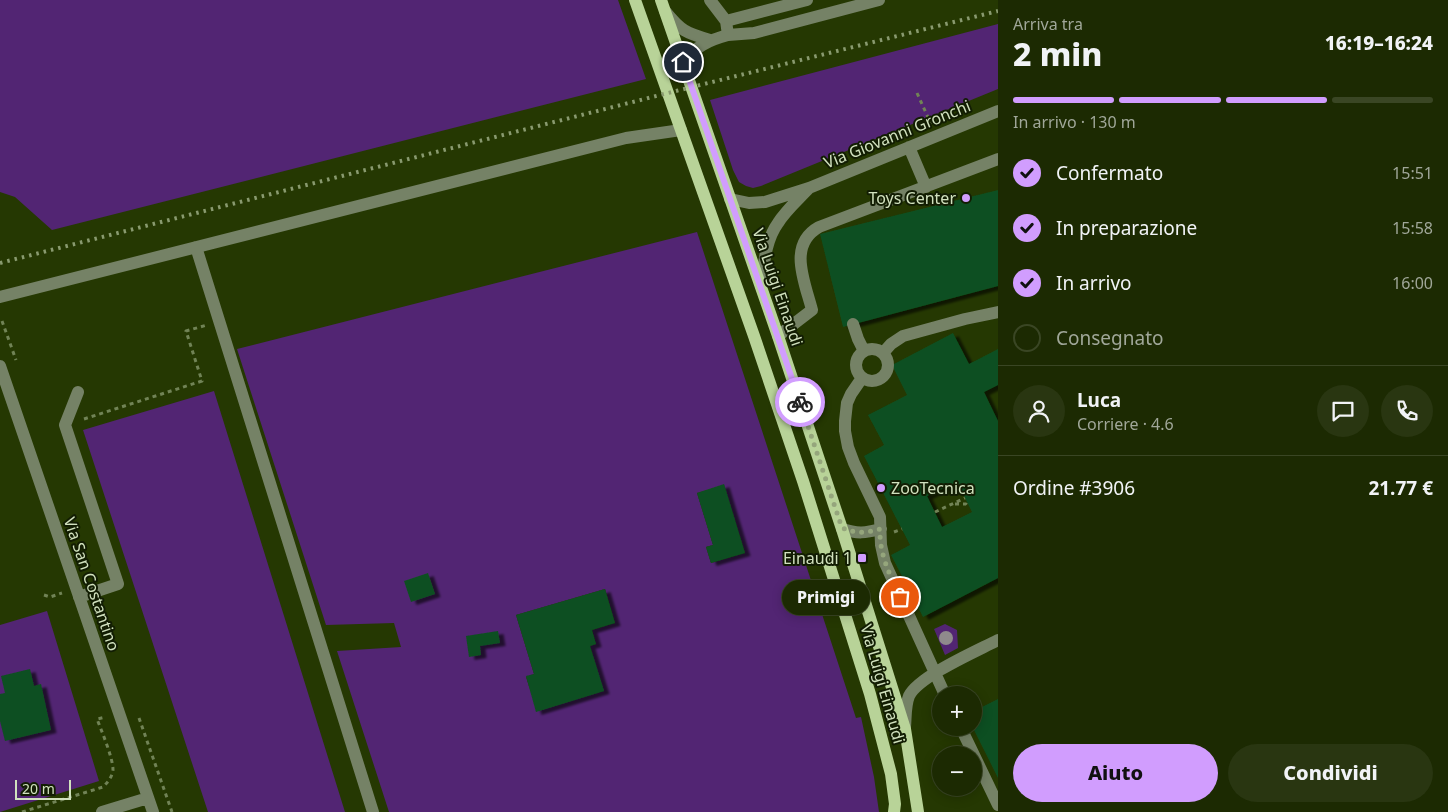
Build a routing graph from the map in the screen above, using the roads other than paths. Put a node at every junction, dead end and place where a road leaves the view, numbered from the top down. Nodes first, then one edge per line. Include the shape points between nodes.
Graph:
1 (635, 0) edge
2 (710, 0) edge
3 (807, 0) edge
4 (879, 0) edge
5 (663, 5) edge
6 (726, 21) junction
7 (728, 35) junction
8 (710, 40) junction
9 (683, 62) junction
10 (998, 111) edge
11 (682, 130) junction
12 (909, 147) junction
13 (998, 159) edge
14 (926, 187) junction
15 (809, 188) junction
16 (730, 198) junction
17 (196, 247) junction
18 (761, 286) junction
19 (0, 296) edge
20 (998, 312) edge
21 (853, 324) dead end
22 (778, 336) junction
23 (864, 351) junction
24 (883, 353) junction
25 (0, 366) edge
26 (862, 378) junction
27 (78, 392) dead end
28 (842, 528) junction
29 (880, 529) junction
30 (79, 597) junction
31 (998, 640) edge
32 (935, 674) junction
33 (941, 686) edge
34 (905, 729) junction
35 (965, 736) edge
36 (148, 798) junction
37 (998, 805) edge
38 (102, 812) edge
39 (153, 812) edge
40 (374, 812) edge
41 (894, 812) edge
42 (918, 812) edge

1 - 11 main road, Via Luigi Einaudi
2 - 6 street
3 - 6 street
4 - 7 street via 754,32
5 - 8 street, Via Luigi Einaudi via 676,25 689,34
5 - 9 main road, Via Luigi Einaudi
6 - 7 street
7 - 8 street
8 - 9 street via 696,48
9 - 16 main road, Via Luigi Einaudi
10 - 12 street, Via Giovanni Gronchi
11 - 17 street via 626,138
11 - 41 main road, Via Luigi Einaudi via 803,481 870,694 891,774
12 - 14 street
12 - 15 street, Via Giovanni Gronchi
13 - 14 street
14 - 22 street via 811,232 800,255 812,310
15 - 16 street, Via Giovanni Gronchi via 764,202
15 - 18 street, Via Giovanni Gronchi via 778,223 770,238
16 - 18 main road, Via Luigi Einaudi
17 - 19 street
17 - 40 street
18 - 22 main road, Via Luigi Einaudi
20 - 24 street via 903,336
21 - 23 street
22 - 28 main road, Via Luigi Einaudi
23 - 24 street via 874,349
23 - 26 street via 859,354 856,364
24 - 26 street via 888,363 886,373 878,380
25 - 30 street, Via San Costantino
26 - 29 street via 847,403 845,431 854,463 878,511
27 - 30 street via 64,425 118,584
28 - 29 street via 855,533
28 - 34 main road, Via Luigi Einaudi
29 - 32 street via 885,563
30 - 36 street, Via San Costantino
31 - 32 street
32 - 33 street
32 - 34 street via 917,686 909,697
34 - 42 main road, Via Luigi Einaudi
35 - 37 street
36 - 38 street
36 - 39 street, Via San Costantino

